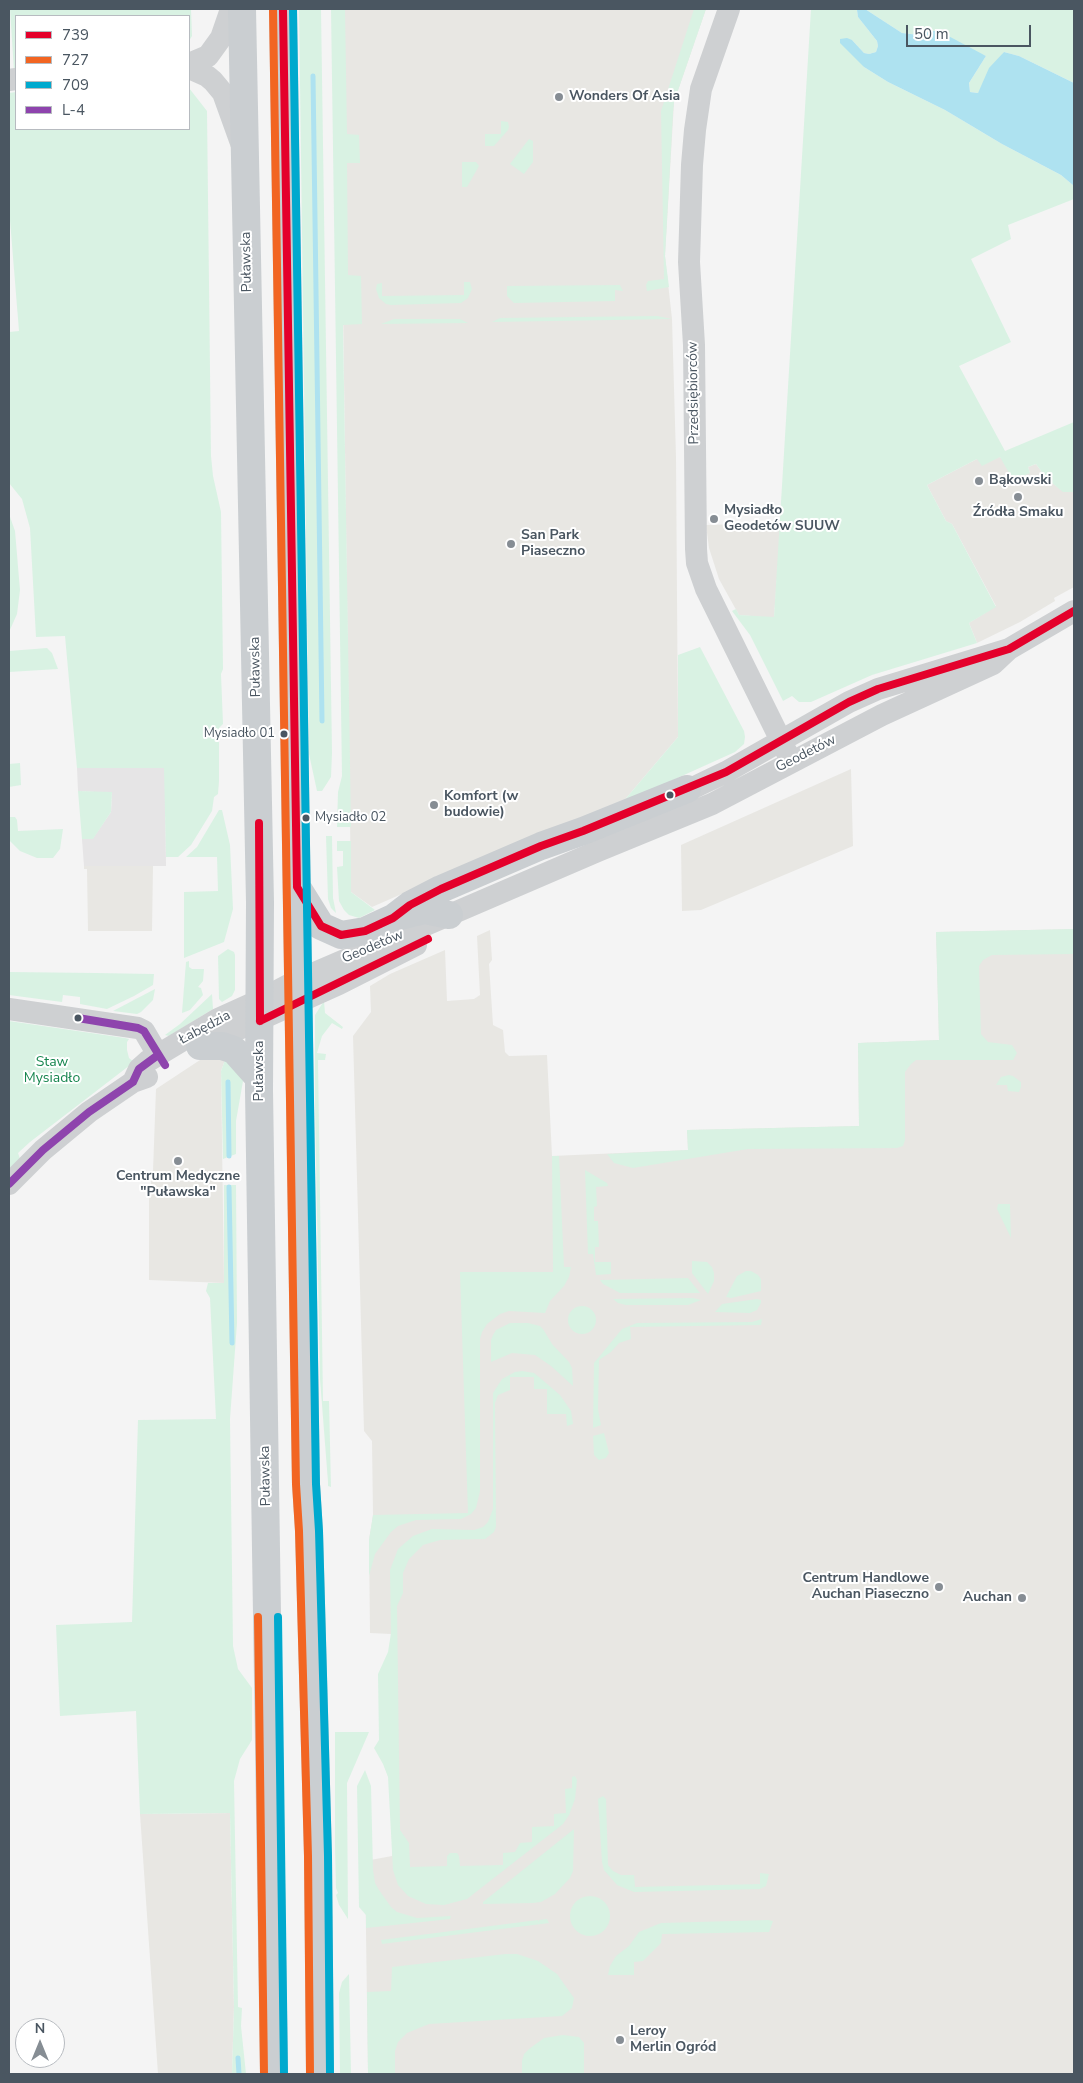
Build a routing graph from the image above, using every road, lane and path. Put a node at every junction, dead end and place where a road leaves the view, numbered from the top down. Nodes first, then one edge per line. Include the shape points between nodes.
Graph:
1 (231, 9) edge
2 (242, 9) edge
3 (283, 9) edge
4 (729, 9) edge
5 (190, 64) edge
6 (190, 68) edge
7 (245, 155) junction
8 (1074, 611) edge
9 (786, 751) junction
10 (686, 789) junction
11 (598, 850) junction
12 (297, 887) junction
13 (449, 915) junction
14 (393, 918) junction
15 (298, 991) junction
16 (9, 1009) edge
17 (260, 1011) junction
18 (200, 1046) junction
19 (158, 1055) junction
20 (259, 1078) junction
21 (133, 1082) junction
22 (9, 1184) edge
23 (274, 2074) edge
24 (320, 2074) edge

1 - 5 street via 221,38 208,56
2 - 7 main road, Puławska
3 - 12 main road
4 - 9 street, Przedsiębiorców via 701,89 692,165 689,262 694,345 697,563 706,590
6 - 7 street via 207,76 223,94
7 - 17 main road, Puławska
8 - 9 street, Geodetów via 1009,649 993,664 900,707
9 - 10 street, Geodetów
9 - 11 street, Geodetów via 712,804
10 - 11 street, Geodetów via 628,823
10 - 14 main road via 441,889
11 - 13 street, Geodetów
12 - 14 main road via 321,926 341,936 365,931
12 - 15 main road
13 - 14 main road via 426,910
13 - 15 street, Geodetów via 441,933 339,984
15 - 17 street, Geodetów
15 - 24 main road
16 - 19 street via 133,1026 144,1031
17 - 18 street, Łabędzia
17 - 19 street, Łabędzia via 212,1022
17 - 20 main road, Puławska
18 - 20 main road via 222,1046 234,1050
18 - 21 street, Łabędzia via 178,1056 146,1078
19 - 21 street, Łabędzia via 139,1069
20 - 23 main road, Puławska
21 - 22 street, Łabędzia via 89,1112 43,1150

